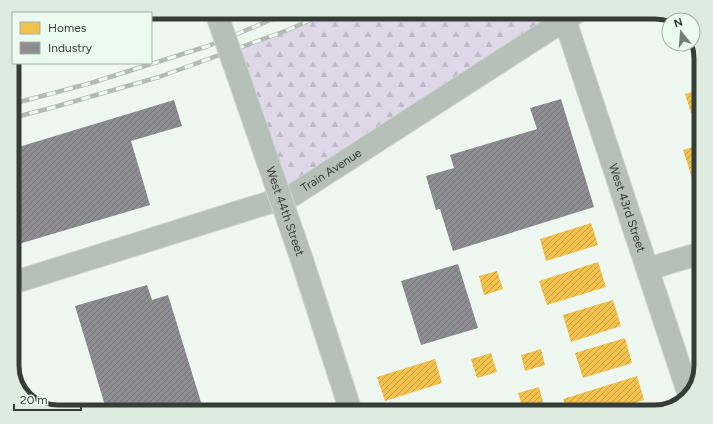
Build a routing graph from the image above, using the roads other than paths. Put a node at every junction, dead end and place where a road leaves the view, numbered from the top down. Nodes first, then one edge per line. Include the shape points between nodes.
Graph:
1 (218, 19) edge
2 (566, 19) edge
3 (572, 19) edge
4 (694, 255) edge
5 (648, 269) junction
6 (19, 281) edge
7 (687, 389) edge
8 (349, 405) edge

1 - 8 street, West 44th Street, bridge via 303,263
2 - 6 street, Train Avenue via 293,195
3 - 5 street, West 43rd Street
4 - 5 street
5 - 7 street, West 43rd Street

